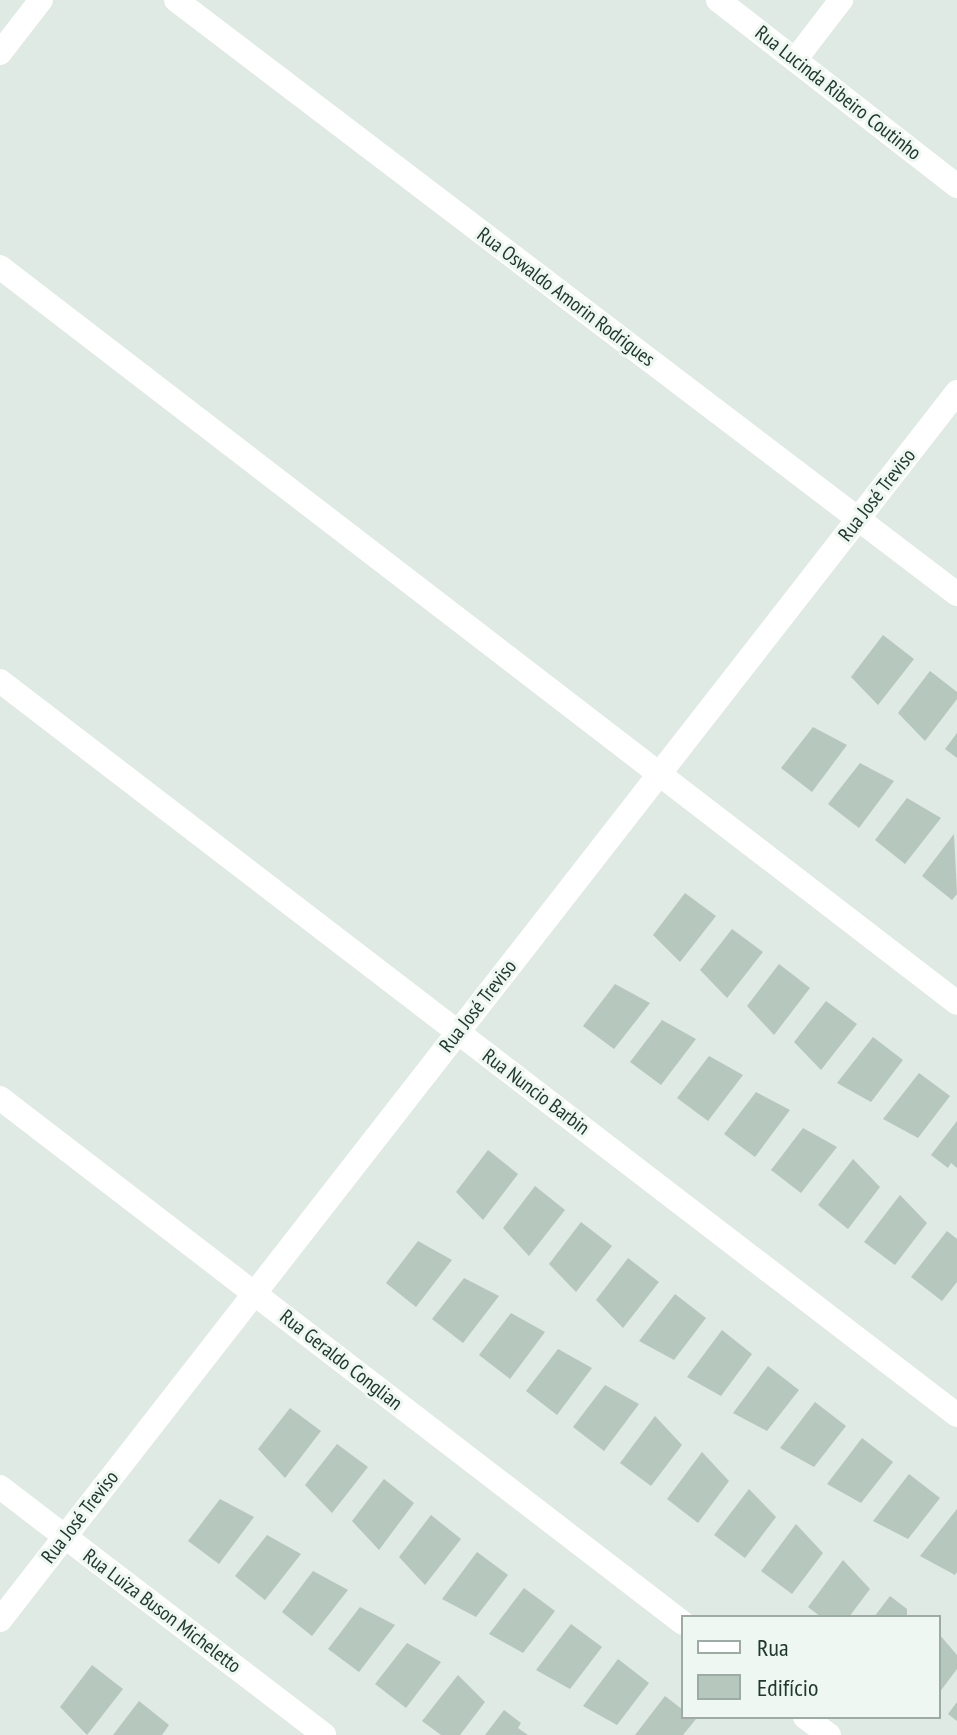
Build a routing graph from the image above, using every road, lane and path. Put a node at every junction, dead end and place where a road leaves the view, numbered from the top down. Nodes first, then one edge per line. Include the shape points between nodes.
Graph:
1 (41, 0) edge
2 (176, 0) edge
3 (718, 0) edge
4 (841, 0) edge
5 (0, 53) edge
6 (795, 60) junction
7 (957, 186) edge
8 (0, 267) edge
9 (957, 392) edge
10 (859, 519) junction
11 (957, 594) edge
12 (0, 681) edge
13 (659, 774) junction
14 (957, 1003) edge
15 (458, 1032) junction
16 (0, 1098) edge
17 (254, 1293) junction
18 (957, 1415) edge
19 (0, 1487) edge
20 (65, 1537) junction
21 (0, 1620) edge
22 (681, 1621) edge
23 (808, 1719) edge
24 (324, 1735) edge
25 (829, 1735) edge

1 - 5 street
2 - 10 street, Rua Oswaldo Amorin Rodrigues
3 - 6 street, Rua Lucinda Ribeiro Coutinho
4 - 6 street
6 - 7 street, Rua Lucinda Ribeiro Coutinho
8 - 13 street
9 - 10 street, Rua José Treviso
10 - 11 street, Rua Oswaldo Amorin Rodrigues
10 - 13 street, Rua José Treviso
12 - 15 street, Rua Nuncio Barbin
13 - 14 street
13 - 15 street, Rua José Treviso
15 - 17 street, Rua José Treviso
15 - 18 street, Rua Nuncio Barbin
16 - 17 street, Rua Geraldo Conglian
17 - 20 street, Rua José Treviso
17 - 22 street, Rua Geraldo Conglian
19 - 20 street, Rua Luiza Buson Micheletto
20 - 21 street, Rua José Treviso
20 - 24 street, Rua Luiza Buson Micheletto
23 - 25 street

